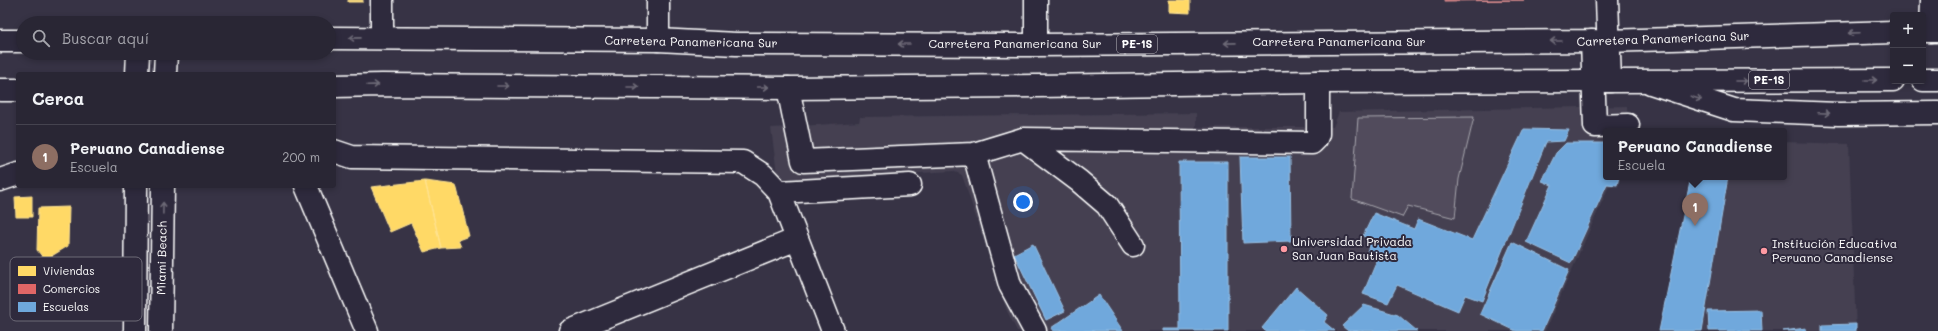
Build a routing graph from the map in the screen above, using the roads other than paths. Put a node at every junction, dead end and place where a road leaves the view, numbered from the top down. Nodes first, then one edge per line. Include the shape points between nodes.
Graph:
1 (382, 0) edge
2 (658, 0) edge
3 (1036, 0) edge
4 (1607, 0) edge
5 (1932, 0) edge
6 (1931, 31) edge
7 (1890, 32) edge
8 (336, 38) edge
9 (382, 38) junction
10 (658, 40) junction
11 (0, 41) edge
12 (16, 41) edge
13 (1600, 41) junction
14 (1036, 45) junction
15 (138, 60) edge
16 (166, 60) edge
17 (137, 72) edge
18 (165, 72) edge
19 (1890, 80) edge
20 (1926, 80) edge
21 (1938, 80) edge
22 (1602, 81) junction
23 (1646, 81) junction
24 (1318, 82) junction
25 (336, 86) edge
26 (788, 88) junction
27 (0, 90) edge
28 (16, 90) edge
29 (1938, 113) edge
30 (1628, 125) dead end
31 (1023, 138) junction
32 (336, 152) edge
33 (974, 154) junction
34 (16, 175) edge
35 (0, 180) edge
36 (910, 185) dead end
37 (136, 188) edge
38 (163, 188) edge
39 (307, 188) edge
40 (779, 192) junction
41 (797, 239) junction
42 (1133, 245) dead end
43 (136, 257) edge
44 (135, 321) edge
45 (135, 331) edge
46 (161, 331) edge
47 (367, 331) edge
48 (570, 331) edge
49 (833, 331) edge
50 (1035, 331) edge

1 - 9 main road
2 - 10 main road
3 - 14 main road
4 - 13 main road
5 - 6 main road
7 -> 13 main road, Carretera Panamericana Sur / PE-1S
9 -> 8 main road, Carretera Panamericana Sur / PE-1S
9 - 10 main road, Carretera Panamericana Sur / PE-1S
14 -> 10 main road, Carretera Panamericana Sur / PE-1S via 736,44
11 - 12 main road
13 -> 14 main road, Carretera Panamericana Sur / PE-1S
13 - 22 main road
15 - 17 main road
16 - 18 main road
23 -> 19 main road, PE-1S
20 - 21 main road
22 - 23 main road, PE-1S
22 - 24 main road, PE-1S
22 - 30 main road via 1595,126
23 -> 29 main road via 1734,110 1838,114
24 - 26 main road, PE-1S
24 - 31 main road via 1318,134 1312,144
25 -> 26 main road, PE-1S
26 - 33 main road via 803,161
27 - 28 main road
31 - 33 main road
31 - 42 main road via 1107,205
32 - 40 main road via 352,157 743,162 763,175
33 - 50 main road via 1010,285
34 - 35 main road
36 - 40 main road
37 - 43 main road
46 -> 38 main road, Miami Beach
39 - 47 main road
40 - 41 main road
41 - 48 main road
41 - 49 main road
44 - 45 main road

